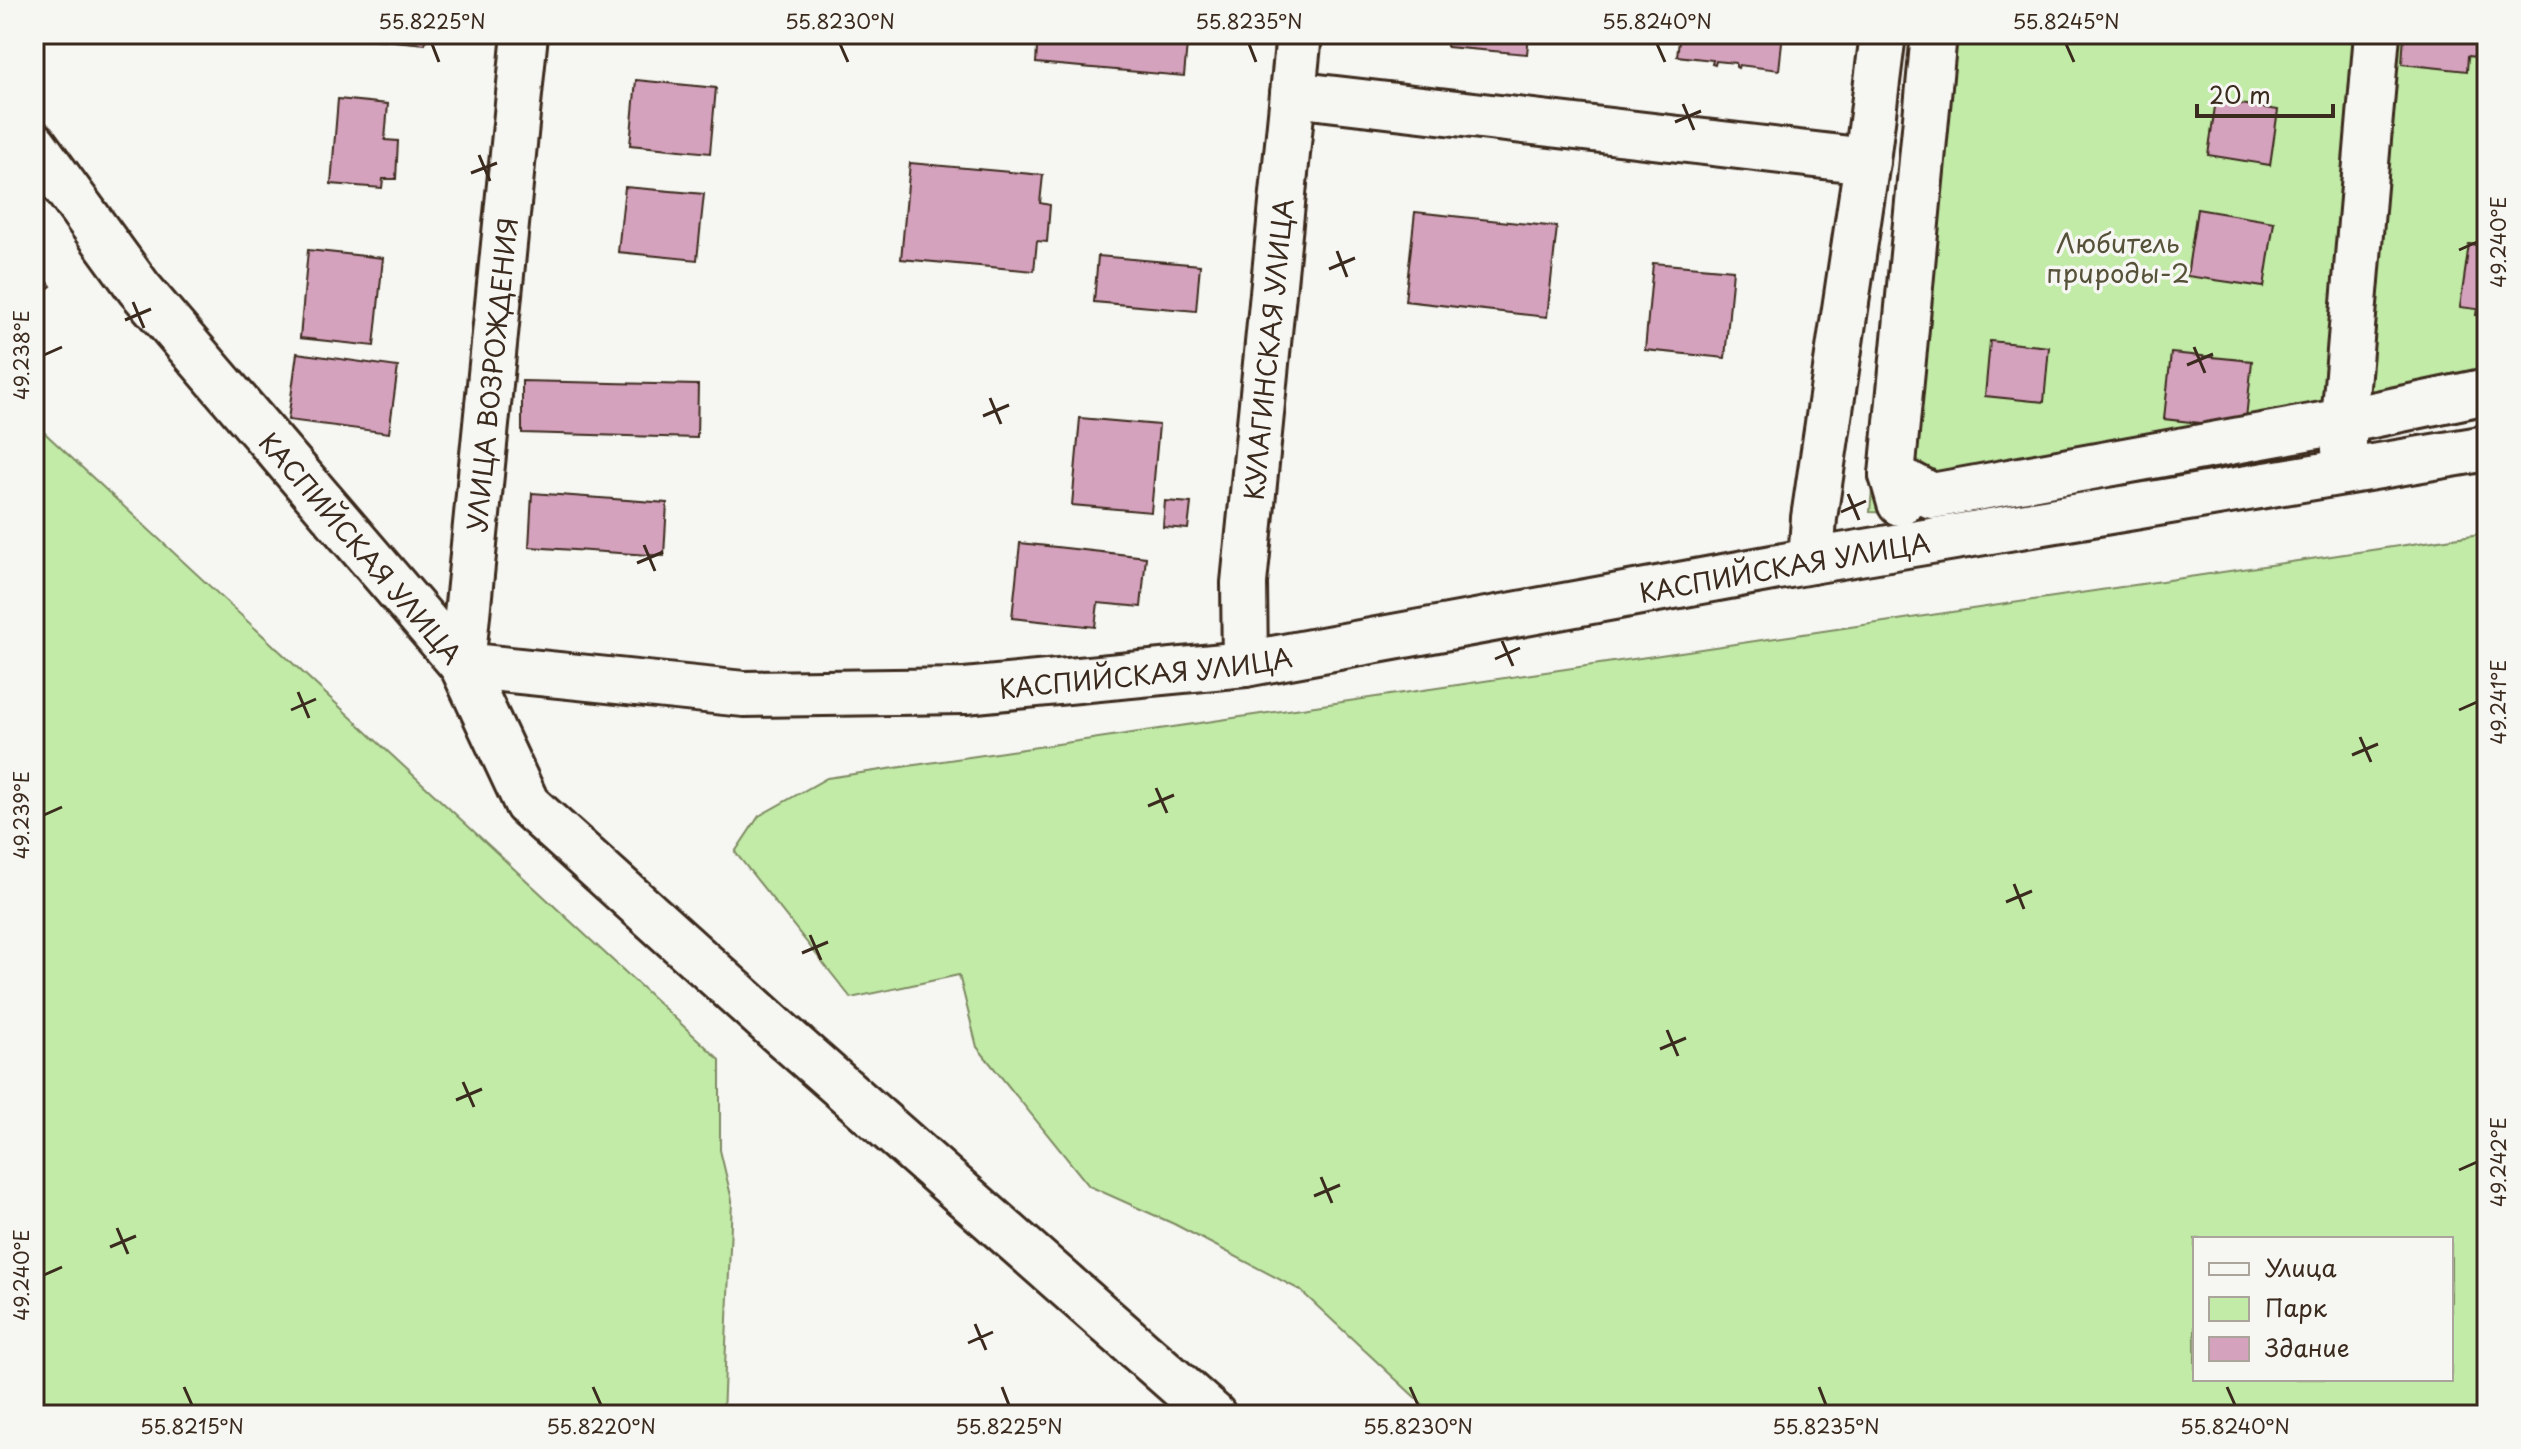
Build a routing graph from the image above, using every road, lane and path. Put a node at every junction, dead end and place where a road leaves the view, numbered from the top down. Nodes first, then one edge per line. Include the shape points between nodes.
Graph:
1 (525, 34) edge
2 (1299, 34) edge
3 (1883, 34) edge
4 (1934, 34) edge
5 (2377, 34) edge
6 (1293, 94) junction
7 (34, 144) edge
8 (1867, 161) junction
9 (2487, 391) edge
10 (2344, 421) junction
11 (2487, 448) edge
12 (2341, 472) junction
13 (1892, 475) junction
14 (1909, 545) junction
15 (1811, 561) junction
16 (1245, 664) junction
17 (462, 665) junction
18 (1213, 1415) edge

1 - 17 street, УЛИЦА ВОЗРОЖДЕНИЯ
2 - 6 street, КУЛАГИНСКАЯ УЛИЦА
3 - 8 street
4 - 13 street
5 - 10 street
6 - 8 street
6 - 16 street, КУЛАГИНСКАЯ УЛИЦА via 1244,583
7 - 17 street, КАСПИЙСКАЯ УЛИЦА via 139,288
8 - 15 street
9 - 10 street
10 - 12 street
10 - 13 street via 1932,496
11 - 12 street, КАСПИЙСКАЯ УЛИЦА
12 - 14 street, КАСПИЙСКАЯ УЛИЦА
13 - 14 street
14 - 15 street, КАСПИЙСКАЯ УЛИЦА
15 - 16 street, КАСПИЙСКАЯ УЛИЦА
16 - 17 street, КАСПИЙСКАЯ УЛИЦА via 965,691 744,694
17 - 18 street via 527,804

